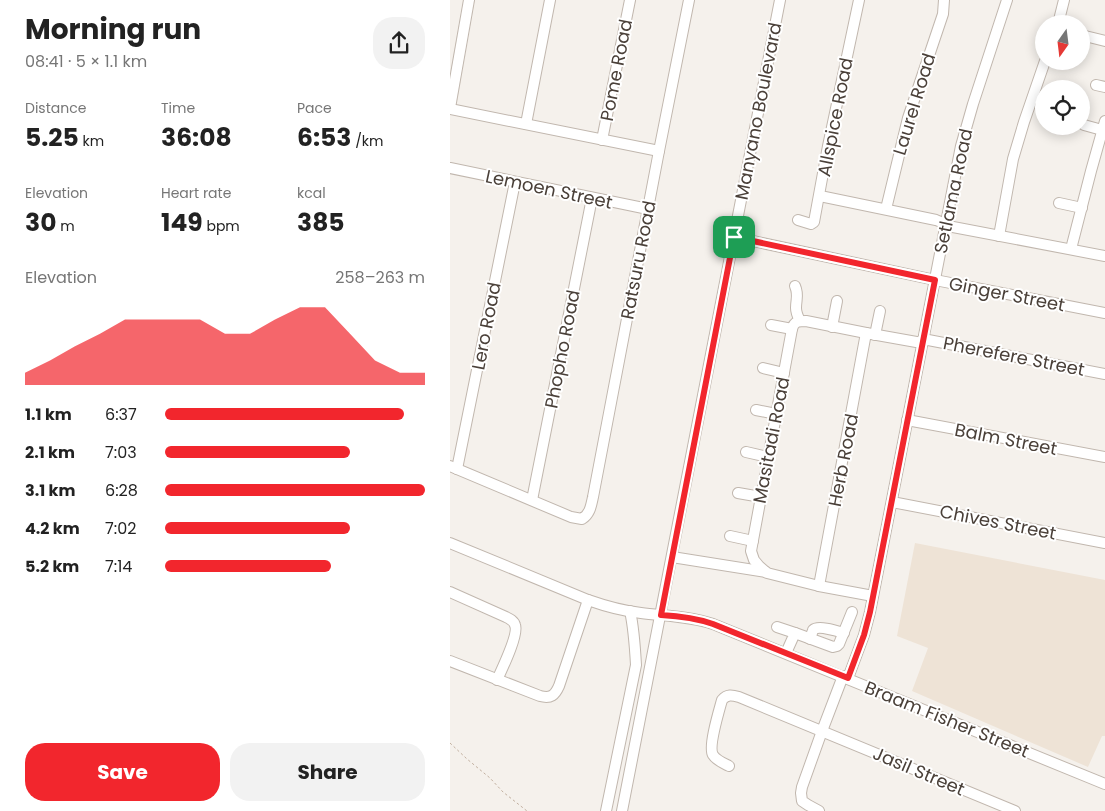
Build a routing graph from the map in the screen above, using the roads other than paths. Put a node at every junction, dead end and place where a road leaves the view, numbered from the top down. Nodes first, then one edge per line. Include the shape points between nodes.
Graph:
1 (469, 0) edge
2 (550, 0) edge
3 (630, 0) edge
4 (689, 0) edge
5 (780, 0) edge
6 (859, 0) edge
7 (944, 0) edge
8 (1007, 0) edge
9 (1064, 0) edge
10 (1060, 15) edge
11 (1090, 37) edge
12 (1105, 41) edge
13 (1042, 70) edge
14 (450, 108) edge
15 (526, 124) junction
16 (1090, 125) edge
17 (1104, 126) edge
18 (602, 140) junction
19 (658, 151) junction
20 (450, 168) edge
21 (515, 182) junction
22 (820, 196) junction
23 (592, 198) junction
24 (1059, 203) dead end
25 (1082, 208) junction
26 (648, 209) junction
27 (886, 209) junction
28 (798, 220) dead end
29 (946, 224) junction
30 (999, 236) junction
31 (734, 237) junction
32 (1071, 249) junction
33 (1105, 256) edge
34 (935, 280) junction
35 (795, 286) dead end
36 (837, 301) dead end
37 (880, 311) dead end
38 (1105, 313) edge
39 (800, 321) junction
40 (771, 325) dead end
41 (832, 326) junction
42 (792, 329) junction
43 (870, 334) junction
44 (922, 341) junction
45 (763, 368) dead end
46 (784, 373) junction
47 (1105, 374) edge
48 (756, 410) dead end
49 (776, 414) junction
50 (908, 420) junction
51 (746, 452) dead end
52 (768, 456) junction
53 (1105, 457) edge
54 (453, 468) edge
55 (738, 493) dead end
56 (761, 497) junction
57 (532, 500) junction
58 (892, 502) junction
59 (730, 536) dead end
60 (753, 541) junction
61 (450, 543) edge
62 (1105, 543) edge
63 (672, 558) junction
64 (767, 573) junction
65 (819, 586) junction
66 (450, 592) edge
67 (873, 596) junction
68 (588, 600) junction
69 (630, 611) junction
70 (852, 612) dead end
71 (661, 615) junction
72 (777, 627) dead end
73 (844, 633) junction
74 (795, 634) junction
75 (810, 638) junction
76 (786, 653) junction
77 (450, 661) edge
78 (845, 677) junction
79 (498, 680) junction
80 (822, 731) junction
81 (729, 766) dead end
82 (1105, 784) edge
83 (606, 811) edge
84 (622, 811) edge
85 (820, 811) edge
86 (1015, 811) edge

1 - 14 street
2 - 15 street
3 - 18 street, Pome Road
4 - 19 street, Ratsuru Road
5 - 31 street, Manyano Boulevard
6 - 22 street, Allspice Road
7 - 27 street, Laurel Road via 943,14 908,118
8 - 29 street, Setlama Road via 964,132
9 - 10 street
11 - 12 street
13 - 30 street via 1013,159
14 - 15 street
15 - 18 street
16 - 17 street
17 - 25 street
18 - 19 street
19 - 26 street, Ratsuru Road
20 - 21 street, Lemoen Street
21 - 23 street, Lemoen Street
21 - 54 street, Lero Road
22 - 27 street, Allspice Road
22 - 28 street via 814,222
23 - 26 street, Lemoen Street
23 - 57 street, Phopho Road
24 - 25 street
25 - 32 street
26 - 57 street, Ratsuru Road via 589,513 578,519
27 - 29 street, Allspice Road
29 - 30 street, Allspice Road
29 - 34 street, Setlama Road
30 - 32 street, Allspice Road
31 - 34 street, Ginger Street
31 - 63 street, Manyano Boulevard
32 - 33 street, Allspice Road
34 - 38 street, Ginger Street
34 - 44 street, Setlama Road
35 - 39 street
36 - 41 street
37 - 43 street, Herb Road
39 - 41 street
39 - 42 street
40 - 42 street
41 - 43 street
42 - 46 street, Masitadi Road
43 - 44 street
43 - 65 street, Herb Road
44 - 47 street, Pherefere Street
44 - 50 street, Setlama Road
45 - 46 street
46 - 49 street, Masitadi Road
48 - 49 street
49 - 52 street, Masitadi Road
50 - 53 street, Balm Street
50 - 58 street, Setlama Road
51 - 52 street
52 - 56 street, Masitadi Road
54 - 57 street
55 - 56 street
56 - 60 street, Masitadi Road
58 - 62 street, Chives Street
58 - 67 street, Setlama Road
59 - 60 street
60 - 64 street, Masitadi Road via 751,551 754,560
61 - 68 street, Braam Fisher Street
63 - 64 street
63 - 71 street, Manyano Boulevard
64 - 65 street
65 - 67 street
66 - 79 street via 514,623 515,635
67 - 78 street, Setlama Road via 864,635
68 - 69 street, Braam Fisher Street
68 - 79 street via 554,695 540,696
69 - 71 street, Braam Fisher Street
69 - 83 street via 636,665
70 - 73 street
71 - 76 street, Braam Fisher Street via 704,620
71 - 84 street, Manyano Boulevard
72 - 74 street
73 - 75 street via 815,628
73 - 75 street via 840,644 833,647
74 - 75 street
74 - 76 street
76 - 78 street, Braam Fisher Street
77 - 79 street
78 - 80 street, Setlama Road
78 - 82 street, Braam Fisher Street
80 - 81 street, Jasil Street via 728,695 722,700 711,744 712,754
80 - 85 street, Setlama Road via 801,793 802,801
80 - 86 street, Jasil Street

